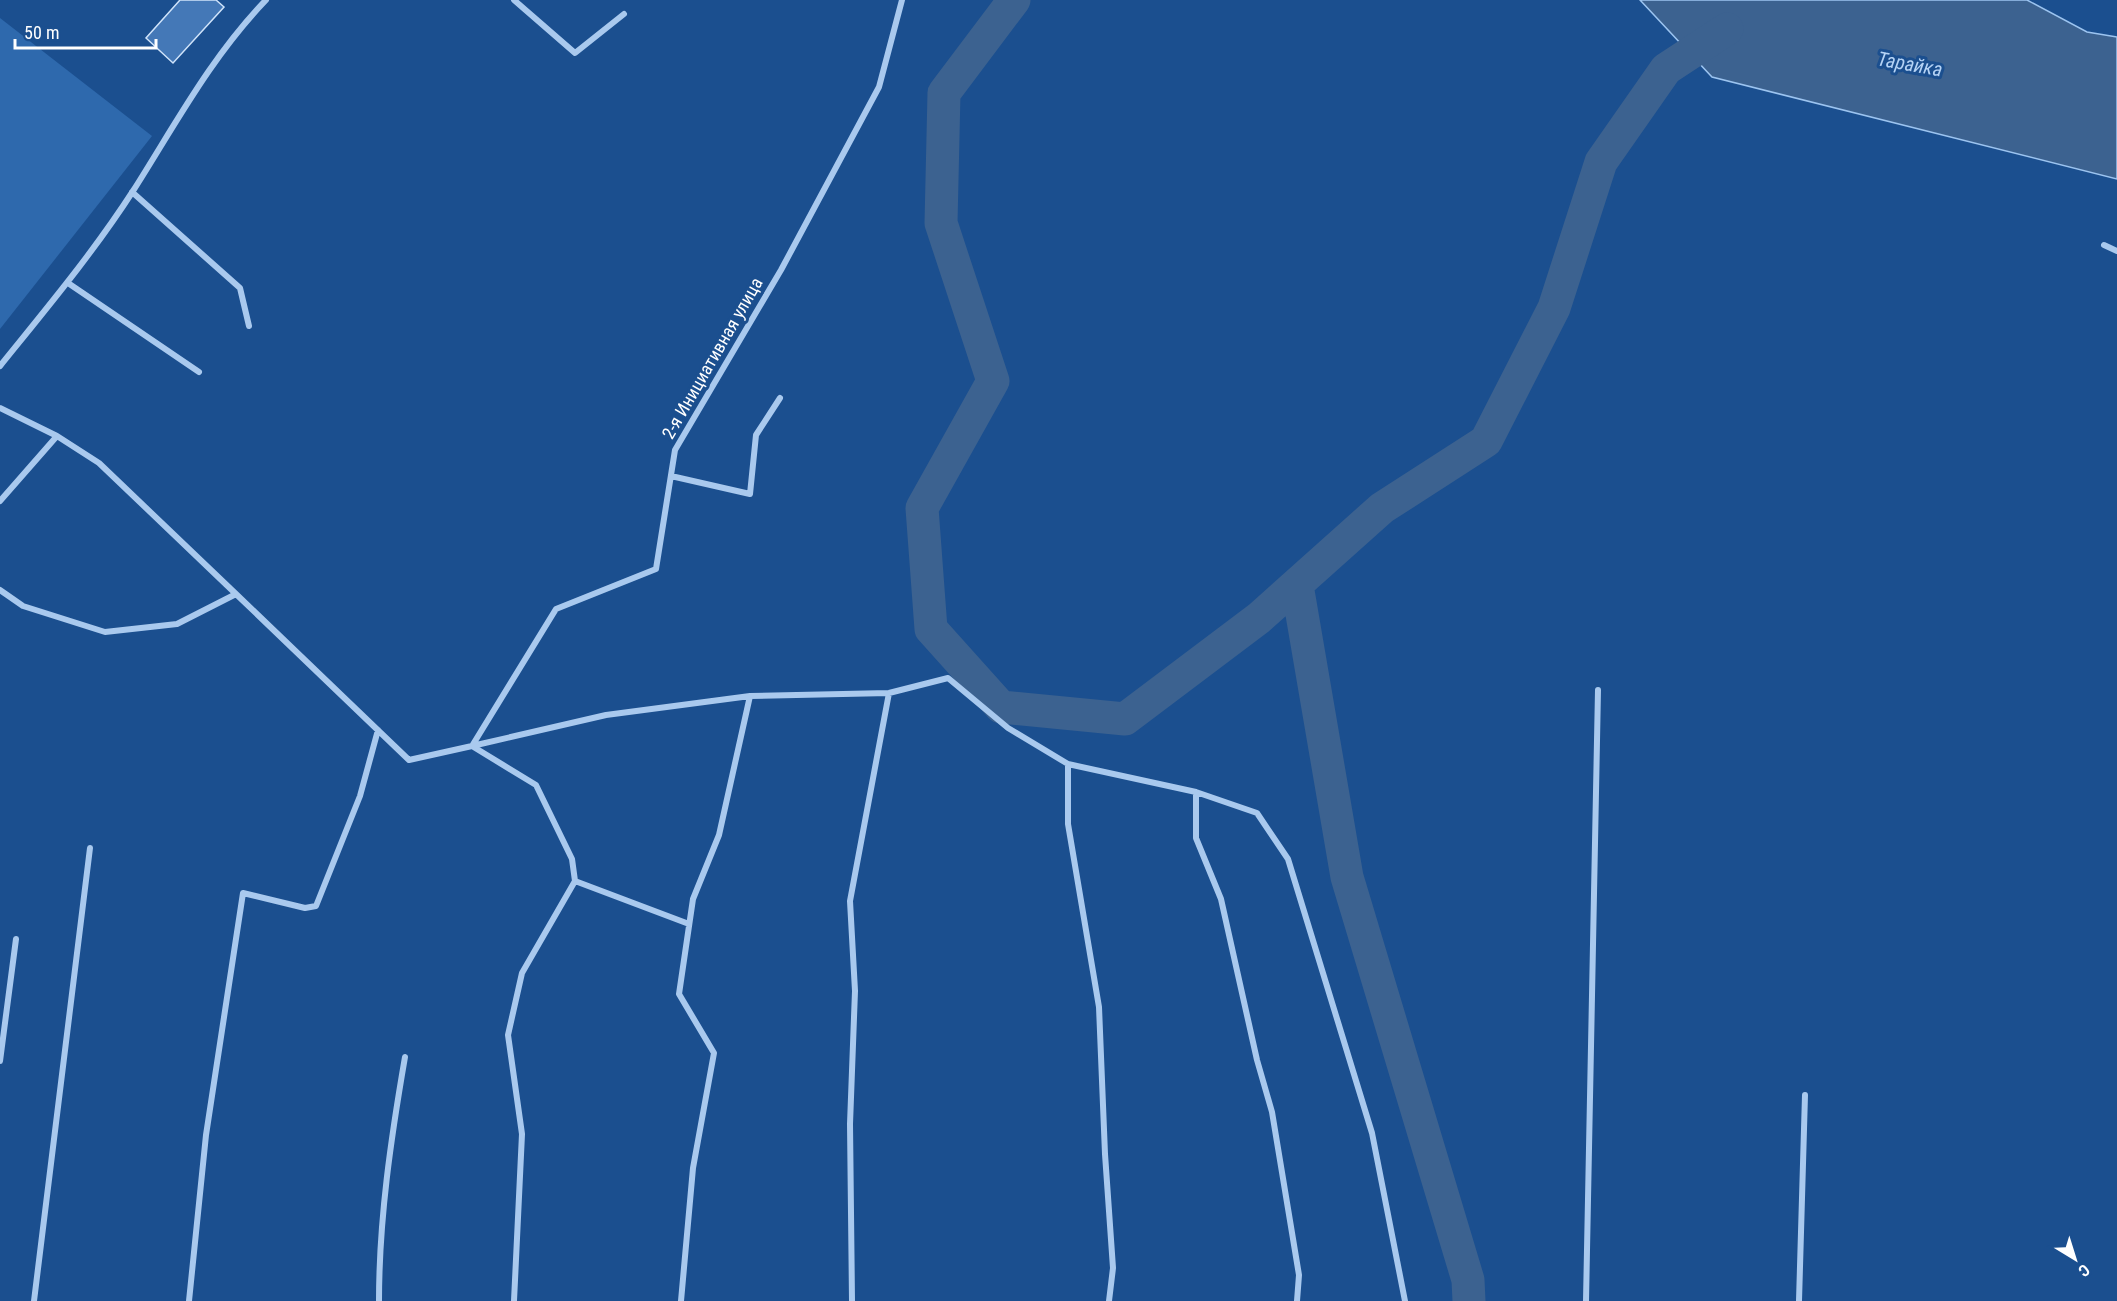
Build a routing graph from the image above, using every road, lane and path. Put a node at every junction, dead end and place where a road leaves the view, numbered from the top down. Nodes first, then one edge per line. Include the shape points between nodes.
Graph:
1 (266, 0) edge
2 (514, 0) edge
3 (902, 0) edge
4 (624, 14) dead end
5 (132, 192) junction
6 (2104, 245) dead end
7 (2117, 251) edge
8 (68, 283) junction
9 (249, 326) dead end
10 (0, 366) edge
11 (199, 372) dead end
12 (780, 398) dead end
13 (0, 408) edge
14 (57, 436) junction
15 (670, 476) junction
16 (0, 501) edge
17 (0, 590) edge
18 (236, 594) junction
19 (1598, 690) dead end
20 (889, 693) junction
21 (750, 696) junction
22 (378, 730) junction
23 (471, 746) junction
24 (1068, 764) junction
25 (1196, 792) junction
26 (90, 848) dead end
27 (575, 881) junction
28 (689, 924) junction
29 (16, 939) dead end
30 (405, 1057) dead end
31 (0, 1061) edge
32 (1805, 1095) dead end
33 (34, 1301) edge
34 (189, 1301) edge
35 (379, 1301) edge
36 (514, 1301) edge
37 (681, 1301) edge
38 (852, 1301) edge
39 (1108, 1301) edge
40 (1297, 1301) edge
41 (1405, 1301) edge
42 (1586, 1301) edge
43 (1799, 1301) edge

1 - 5 street via 238,29 198,84
2 - 4 street via 575,53
3 - 15 street, 2-я Инициативная улица via 879,87 781,270 675,450
5 - 8 street
5 - 9 street via 240,288
6 - 7 street
8 - 10 street
8 - 11 street
12 - 15 street via 756,435 750,494
13 - 14 street
14 - 16 street
14 - 18 street via 99,463
15 - 23 street, 2-я Инициативная улица via 656,569 556,609
17 - 18 street via 23,606 105,633 177,624
18 - 22 street
19 - 42 street
20 - 21 street
20 - 24 street via 948,678 1008,728
20 - 38 street via 850,901 855,990 850,1124
21 - 23 street via 606,715
21 - 28 street via 719,835 693,899
22 - 23 street via 409,760
22 - 34 street via 360,796 316,906 305,908 243,893 206,1135
23 - 27 street via 536,785 572,859
24 - 25 street
24 - 39 street via 1068,824 1099,1007 1113,1268
25 - 40 street via 1196,838 1221,899 1272,1112 1299,1275
25 - 41 street via 1257,813 1287,860 1372,1133
26 - 33 street
27 - 28 street
27 - 36 street via 522,973 508,1035 522,1134
28 - 37 street via 679,994 714,1053 693,1168
29 - 31 street
30 - 35 street via 389,1147
32 - 43 street

